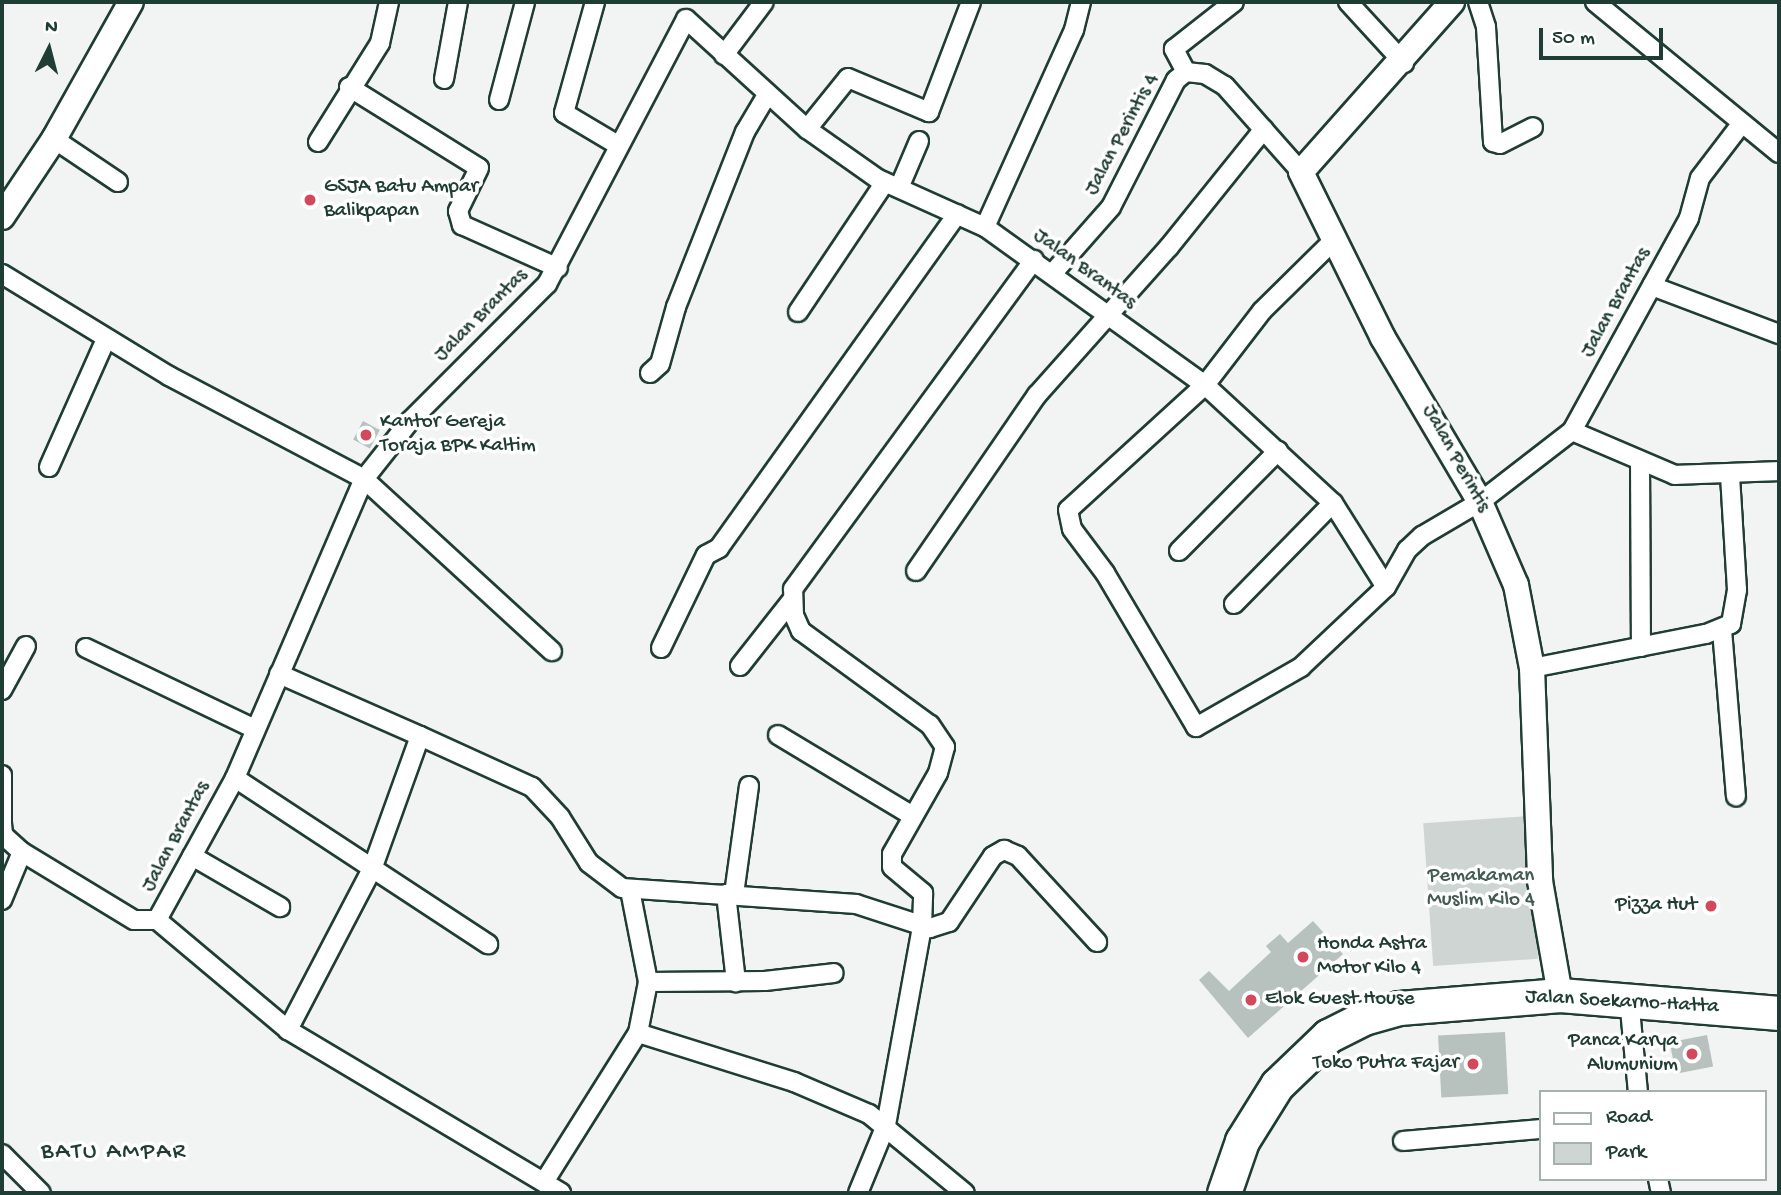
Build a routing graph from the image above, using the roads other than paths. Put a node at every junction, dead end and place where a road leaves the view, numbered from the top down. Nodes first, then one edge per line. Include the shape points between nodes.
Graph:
1 (131, 2) edge
2 (388, 2) edge
3 (458, 2) edge
4 (525, 2) edge
5 (595, 2) edge
6 (764, 2) edge
7 (971, 2) edge
8 (1081, 2) edge
9 (1234, 2) edge
10 (1349, 2) edge
11 (1452, 2) edge
12 (1478, 2) edge
13 (1595, 2) edge
14 (688, 11) edge
15 (724, 55) junction
16 (1404, 62) junction
17 (1186, 72) junction
18 (444, 79) dead end
19 (349, 87) junction
20 (767, 95) junction
21 (499, 100) dead end
22 (1742, 124) junction
23 (1533, 127) dead end
24 (807, 129) junction
25 (1264, 129) junction
26 (54, 139) junction
27 (919, 141) dead end
28 (318, 142) dead end
29 (618, 145) junction
30 (1779, 153) edge
31 (1301, 172) junction
32 (118, 182) dead end
33 (892, 185) junction
34 (957, 214) junction
35 (2, 217) edge
36 (985, 227) junction
37 (1333, 241) junction
38 (1034, 260) junction
39 (558, 268) junction
40 (2, 274) edge
41 (1052, 274) junction
42 (1652, 286) junction
43 (798, 312) dead end
44 (1104, 316) junction
45 (1779, 334) edge
46 (106, 340) junction
47 (650, 373) dead end
48 (1205, 385) junction
49 (1572, 431) junction
50 (1278, 451) junction
51 (1640, 462) junction
52 (49, 467) dead end
53 (1779, 471) edge
54 (1730, 477) junction
55 (364, 479) junction
56 (1480, 502) junction
57 (1333, 503) junction
58 (1179, 551) dead end
59 (916, 571) dead end
60 (1386, 587) junction
61 (792, 600) junction
62 (1234, 604) dead end
63 (1722, 630) junction
64 (26, 646) dead end
65 (1642, 647) junction
66 (86, 648) dead end
67 (661, 648) dead end
68 (551, 651) dead end
69 (740, 666) dead end
70 (1532, 668) junction
71 (279, 674) junction
72 (2, 690) edge
73 (255, 729) junction
74 (420, 736) junction
75 (778, 736) dead end
76 (2, 775) edge
77 (234, 778) junction
78 (749, 786) dead end
79 (1736, 796) dead end
80 (913, 816) junction
81 (2, 822) edge
82 (22, 852) junction
83 (192, 856) junction
84 (372, 869) junction
85 (630, 890) junction
86 (730, 894) junction
87 (2, 900) edge
88 (280, 907) dead end
89 (157, 920) junction
90 (922, 927) junction
91 (1097, 942) dead end
92 (488, 944) dead end
93 (834, 973) dead end
94 (648, 982) junction
95 (736, 982) junction
96 (1560, 995) junction
97 (1629, 999) junction
98 (1779, 1013) edge
99 (288, 1030) junction
100 (638, 1032) junction
101 (1638, 1090) edge
102 (886, 1125) junction
103 (1540, 1129) edge
104 (1403, 1141) dead end
105 (2, 1154) edge
106 (544, 1182) junction
107 (41, 1193) edge
108 (561, 1193) edge
109 (858, 1193) edge
110 (965, 1193) edge
111 (1224, 1193) edge

1 - 26 street
2 - 19 street via 380,43
3 - 18 street
4 - 21 street
5 - 29 street via 564,113
6 - 15 street
7 - 24 street via 929,112 848,78
8 - 36 street
9 - 17 street via 1174,50
10 - 16 street
11 - 16 street
12 - 23 street via 1486,27 1493,142 1500,144
13 - 22 street
14 - 15 street, Jalan Brantas
14 - 29 street, Jalan Brantas
15 - 20 street, Jalan Brantas
16 - 31 street
17 - 25 street, Jalan Perintis 4 via 1205,74 1226,86
17 - 41 street, Jalan Perintis 4 via 1170,91 1111,207
19 - 28 street
19 - 39 street via 480,168 458,211 462,225
20 - 24 street, Jalan Brantas
20 - 47 street via 745,132 676,307 660,364
22 - 30 street
22 - 42 street, Jalan Brantas via 1700,178 1689,218
24 - 33 street, Jalan Brantas
25 - 31 street, Jalan Perintis 4
25 - 44 street via 1169,247
26 - 32 street
26 - 35 street
27 - 33 street
29 - 39 street, Jalan Brantas
31 - 37 street, Jalan Perintis
33 - 34 street, Jalan Brantas
33 - 43 street
34 - 36 street, Jalan Brantas
34 - 67 street via 719,548 706,555
36 - 38 street, Jalan Brantas
37 - 48 street via 1262,311
37 - 56 street, Jalan Perintis
38 - 41 street, Jalan Brantas
38 - 61 street via 798,579
39 - 55 street, Jalan Brantas via 531,303 410,421
40 - 46 street
41 - 44 street, Jalan Brantas
42 - 45 street
42 - 49 street, Jalan Brantas
44 - 48 street, Jalan Brantas
44 - 59 street via 1037,395
46 - 52 street
46 - 55 street
48 - 50 street, Jalan Brantas
48 - 60 street via 1068,510 1072,529 1105,573 1196,727 1301,667
49 - 51 street
49 - 56 street, Jalan Brantas
50 - 57 street, Jalan Brantas
50 - 58 street
51 - 54 street via 1675,475
51 - 65 street via 1636,564
53 - 54 street
54 - 63 street via 1736,616
55 - 68 street
55 - 71 street, Jalan Brantas
56 - 60 street, Jalan Brantas via 1422,536 1407,550
56 - 70 street, Jalan Perintis via 1516,584
57 - 60 street, Jalan Brantas
57 - 62 street
61 - 69 street
61 - 80 street via 801,631 818,647 943,739 941,766
63 - 65 street
63 - 79 street
64 - 72 street
65 - 70 street
66 - 73 street
70 - 96 street, Jalan Perintis via 1540,881
71 - 73 street, Jalan Brantas
71 - 74 street
73 - 77 street, Jalan Brantas
74 - 84 street
74 - 85 street via 532,787 552,805 598,873
75 - 80 street
76 - 81 street
77 - 83 street, Jalan Brantas
77 - 84 street
78 - 86 street
80 - 90 street via 891,863 923,893
81 - 82 street via 3,835
82 - 87 street
82 - 89 street via 134,920
83 - 88 street
83 - 89 street, Jalan Brantas
84 - 92 street
84 - 99 street
85 - 86 street
85 - 94 street
86 - 90 street via 864,905
86 - 95 street
89 - 99 street, Jalan Brantas
90 - 91 street via 949,922 993,856 1004,850 1018,856
90 - 102 street
93 - 95 street
94 - 95 street
94 - 100 street
96 - 97 highway, Jalan Soekarno-Hatta
96 - 111 highway, Jalan Soekarno-Hatta via 1399,1008 1328,1036 1298,1060 1261,1108
97 - 98 highway, Jalan Soekarno-Hatta
97 - 101 street
99 - 106 street, Jalan Brantas
100 - 102 street via 819,1091
100 - 106 street
102 - 109 street
102 - 110 street
103 - 104 street
105 - 107 street
106 - 108 street, Jalan Brantas

